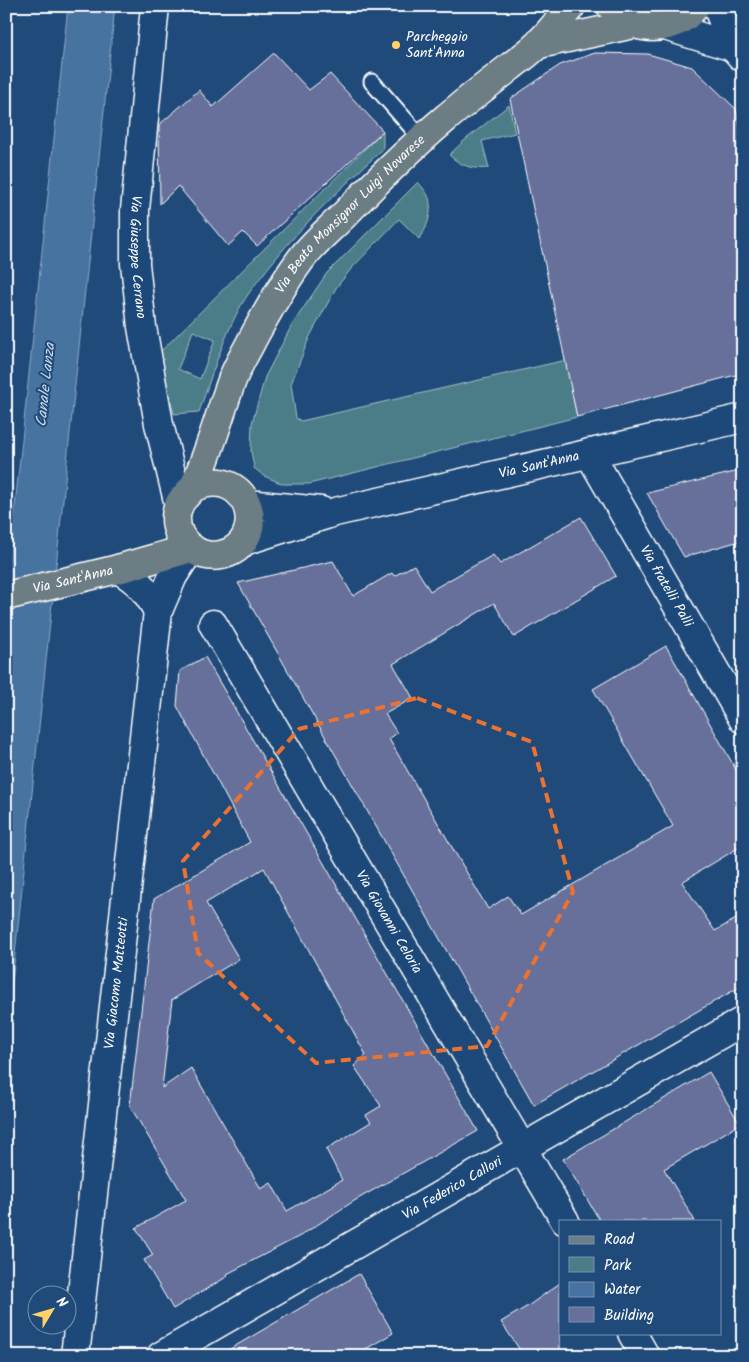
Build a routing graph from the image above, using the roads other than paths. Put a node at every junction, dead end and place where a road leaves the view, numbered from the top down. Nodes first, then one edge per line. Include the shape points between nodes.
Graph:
1 (155, 6) edge
2 (571, 6) edge
3 (611, 6) edge
4 (695, 6) edge
5 (717, 6) edge
6 (634, 24) junction
7 (665, 26) junction
8 (539, 44) junction
9 (738, 53) edge
10 (372, 82) dead end
11 (422, 139) junction
12 (743, 418) edge
13 (218, 427) junction
14 (589, 453) junction
15 (239, 495) junction
16 (183, 503) junction
17 (335, 512) junction
18 (244, 541) junction
19 (190, 548) junction
20 (129, 566) junction
21 (6, 596) edge
22 (158, 610) junction
23 (213, 624) dead end
24 (743, 719) edge
25 (743, 1021) edge
26 (522, 1148) junction
27 (564, 1220) edge
28 (633, 1334) edge
29 (75, 1356) edge
30 (161, 1356) edge
31 (645, 1356) edge

1 - 16 street, Via Giuseppe Cerrano via 135,210 134,264 159,424
2 - 8 main road, Via Beato Monsignor Luigi Novarese
3 - 6 main road
4 - 7 main road via 680,20
5 - 9 street
6 - 7 main road
6 - 8 main road, Via Beato Monsignor Luigi Novarese
7 - 9 street
8 - 11 main road, Via Beato Monsignor Luigi Novarese
10 - 11 lane
11 - 13 main road, Via Beato Monsignor Luigi Novarese via 303,257 270,306 236,372
12 - 14 street, Via Sant'Anna
13 - 15 main road, Via Beato Monsignor Luigi Novarese
13 - 16 main road, Via Beato Monsignor Luigi Novarese
14 - 17 street, Via Sant'Anna
14 - 24 street, Via fratelli Palli
15 - 16 main road via 218,482 205,482
15 - 17 street, Via Sant'Anna
15 - 18 main road via 250,516
16 - 19 main road via 177,529
16 - 20 main road
17 - 18 street, Via Sant'Anna
18 - 19 main road via 218,556 201,554
19 - 20 main road, Via Sant'Anna
19 - 22 street, Via Giacomo Matteotti
20 - 21 main road, Via Sant'Anna
20 - 22 street via 131,576 145,589
22 - 29 street, Via Giacomo Matteotti
23 - 26 street, Via Giovanni Celoria
25 - 26 street, Via Federico Callori
26 - 27 street, Via Giovanni Celoria
26 - 30 street, Via Federico Callori
28 - 31 street

